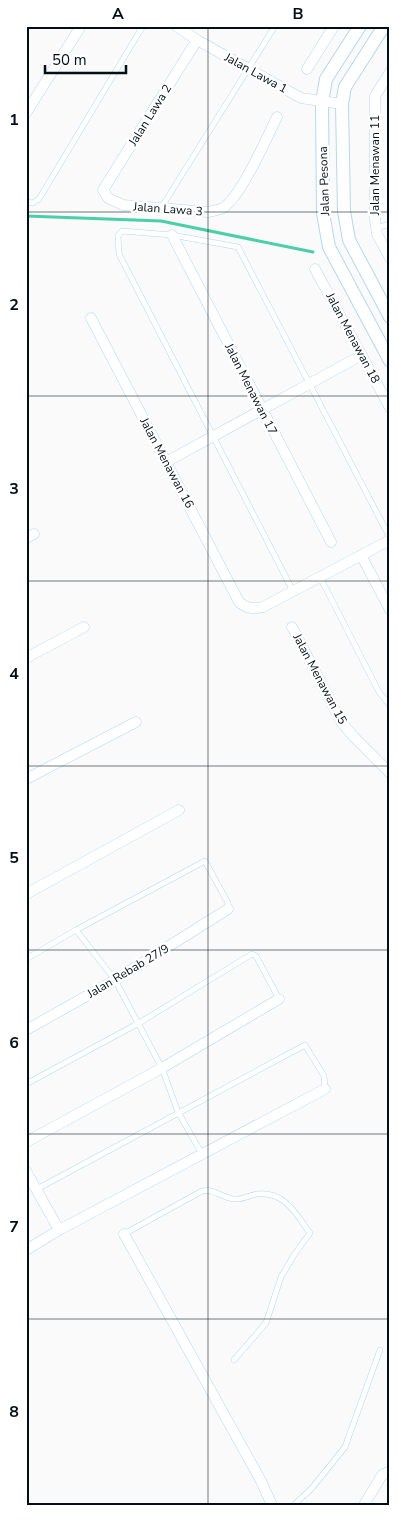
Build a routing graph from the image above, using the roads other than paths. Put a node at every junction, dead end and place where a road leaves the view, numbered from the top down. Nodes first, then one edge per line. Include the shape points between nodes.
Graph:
1 (81, 26) edge
2 (144, 26) edge
3 (176, 26) edge
4 (275, 26) edge
5 (334, 26) edge
6 (360, 26) edge
7 (384, 26) edge
8 (197, 40) junction
9 (249, 70) junction
10 (307, 70) dead end
11 (388, 78) edge
12 (322, 102) junction
13 (342, 104) junction
14 (26, 114) edge
15 (277, 118) dead end
16 (103, 190) joint
17 (26, 202) edge
18 (161, 208) junction
19 (390, 224) edge
20 (375, 228) junction
21 (172, 234) junction
22 (390, 258) edge
23 (315, 269) dead end
24 (390, 317) edge
25 (91, 318) dead end
26 (362, 355) junction
27 (390, 361) edge
28 (310, 384) junction
29 (390, 408) edge
30 (262, 410) junction
31 (213, 436) junction
32 (166, 462) junction
33 (390, 539) edge
34 (331, 542) dead end
35 (361, 556) junction
36 (320, 577) junction
37 (293, 591) junction
38 (390, 610) edge
39 (84, 626) dead end
40 (292, 627) dead end
41 (26, 658) edge
42 (390, 706) edge
43 (136, 722) dead end
44 (390, 773) edge
45 (26, 779) edge
46 (179, 810) dead end
47 (26, 894) edge
48 (228, 909) joint
49 (76, 930) junction
50 (26, 959) edge
51 (115, 980) junction
52 (279, 999) joint
53 (139, 1023) junction
54 (26, 1030) edge
55 (162, 1068) junction
56 (26, 1084) edge
57 (324, 1089) joint
58 (178, 1112) junction
59 (26, 1142) edge
60 (202, 1154) junction
61 (26, 1171) edge
62 (37, 1189) junction
63 (59, 1230) junction
64 (124, 1234) joint
65 (26, 1250) edge
66 (380, 1350) dead end
67 (234, 1360) dead end
68 (390, 1471) edge
69 (272, 1505) edge
70 (294, 1505) edge
71 (364, 1505) edge

1 - 14 street
2 - 17 lane via 39,199 33,203
3 - 8 street, Jalan Lawa 1
4 - 9 lane
5 - 10 street
6 - 12 street, Jalan Pesona via 326,79
7 - 13 street, Jalan Pesona via 345,87
8 - 9 street, Jalan Lawa 1
8 - 16 street, Jalan Lawa 2
9 - 12 street, Jalan Lawa 1 via 301,98
9 - 18 lane
11 - 20 street, Jalan Menawan 11 via 375,96
12 - 13 street, Jalan Lawa 1
12 - 27 street, Jalan Pesona via 323,213 329,247
13 - 24 street, Jalan Pesona via 344,211 349,240
15 - 18 street, Jalan Lawa 3 via 242,185 222,209 208,212
16 - 18 street, Jalan Lawa 3 via 108,198 123,206
19 - 20 lane
20 - 22 street, Jalan Menawan 11
21 - 28 lane via 238,247
21 - 30 street, Jalan Menawan 17
21 - 31 lane via 122,232 118,236 119,254
23 - 26 street, Jalan Menawan 18
25 - 32 street, Jalan Menawan 16
26 - 28 street
26 - 29 street, Jalan Menawan 18
28 - 30 street
28 - 33 lane
30 - 31 street
30 - 34 street, Jalan Menawan 17
31 - 32 street
31 - 37 lane
32 - 37 street, Jalan Menawan 16 via 239,602 245,607 263,608
33 - 35 street
35 - 36 street
35 - 38 street
36 - 37 street
36 - 42 lane via 378,692
39 - 41 street
40 - 44 street, Jalan Menawan 15 via 342,724
43 - 45 street
46 - 47 street
48 - 49 lane via 228,903 205,861
48 - 51 street, Jalan Rebab 27/9
49 - 50 lane
49 - 51 lane
51 - 53 lane
51 - 54 street, Jalan Rebab 27/9
52 - 53 lane via 252,954
52 - 55 street
53 - 55 lane
53 - 56 lane
55 - 58 lane
55 - 59 street
57 - 58 lane via 324,1076 305,1045
57 - 60 street
58 - 60 lane
58 - 62 lane
60 - 63 street
61 - 62 street
62 - 63 street
63 - 65 street
64 - 67 lane via 206,1190 236,1200 266,1194 286,1201 310,1233 282,1277 266,1323
64 - 69 street
66 - 70 lane via 345,1447
68 - 71 street via 382,1475

